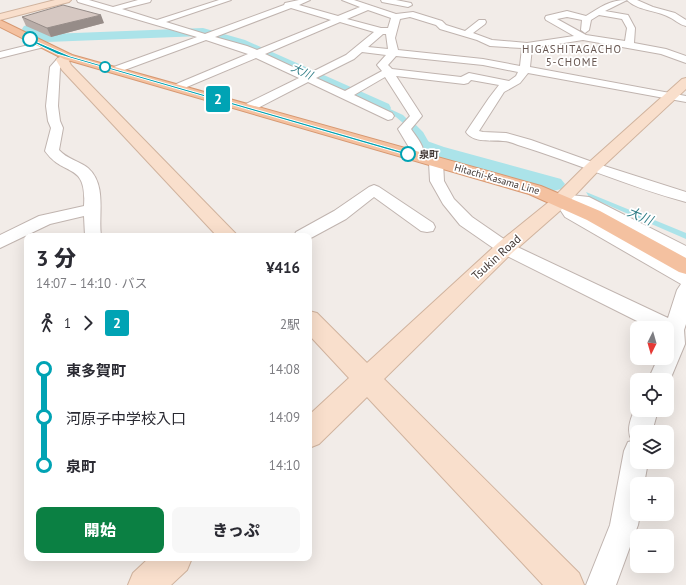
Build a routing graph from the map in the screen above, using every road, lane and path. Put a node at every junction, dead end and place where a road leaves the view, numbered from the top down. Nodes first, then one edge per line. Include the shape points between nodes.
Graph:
1 (66, 0) edge
2 (81, 0) edge
3 (147, 0) edge
4 (227, 0) edge
5 (306, 0) edge
6 (348, 0) edge
7 (385, 0) edge
8 (623, 0) edge
9 (631, 0) edge
10 (277, 2) dead end
11 (408, 5) dead end
12 (290, 6) junction
13 (368, 7) junction
14 (114, 9) junction
15 (599, 13) junction
16 (0, 17) edge
17 (396, 17) junction
18 (340, 19) junction
19 (587, 19) junction
20 (158, 22) junction
21 (482, 22) dead end
22 (0, 23) edge
23 (686, 23) edge
24 (386, 31) junction
25 (203, 34) junction
26 (466, 34) junction
27 (583, 37) junction
28 (42, 45) junction
29 (629, 45) junction
30 (527, 46) junction
31 (360, 49) junction
32 (394, 52) junction
33 (260, 53) junction
34 (0, 55) edge
35 (65, 58) junction
36 (686, 60) edge
37 (524, 69) junction
38 (115, 70) junction
39 (387, 72) junction
40 (311, 76) junction
41 (686, 82) edge
42 (395, 83) junction
43 (508, 84) junction
44 (178, 87) junction
45 (445, 90) dead end
46 (349, 94) junction
47 (679, 98) edge
48 (248, 108) junction
49 (388, 116) dead end
50 (417, 156) junction
51 (436, 162) junction
52 (594, 167) junction
53 (686, 197) edge
54 (561, 199) junction
55 (92, 209) junction
56 (427, 227) dead end
57 (92, 233) edge
58 (225, 233) edge
59 (307, 233) edge
60 (0, 242) edge
61 (505, 248) junction
62 (686, 254) edge
63 (686, 267) edge
64 (686, 279) edge
65 (686, 290) edge
66 (655, 321) edge
67 (312, 323) edge
68 (674, 330) joint
69 (674, 348) edge
70 (365, 379) junction
71 (312, 431) edge
72 (634, 469) edge
73 (171, 561) edge
74 (145, 585) edge
75 (567, 585) edge
76 (602, 585) edge

1 - 16 street
2 - 14 street
3 - 14 street
4 - 20 street
5 - 12 street
6 - 13 street
7 - 11 street
8 - 15 street via 611,4
9 - 23 street
10 - 12 street
12 - 18 street
12 - 25 street
13 - 17 street
13 - 18 street
14 - 20 street
15 - 19 street
15 - 29 street via 625,17 631,28
17 - 24 street
17 - 26 street via 410,14
18 - 24 street
18 - 33 street
19 - 27 street
19 - 27 street via 567,14 549,18
20 - 25 street
21 - 26 street
22 - 28 main road, Hitachi-Kasama Line
24 - 31 street
24 - 32 street
25 - 33 street
25 - 38 street
26 - 30 street via 490,43
27 - 29 street
27 - 30 street
28 - 34 street
28 - 35 main road, Hitachi-Kasama Line
29 - 36 street via 664,51
30 - 37 street via 528,58
31 - 32 street
31 - 40 street via 350,57
32 - 37 street
32 - 39 street via 382,65
33 - 40 street
33 - 44 street
35 - 38 main road, Hitachi-Kasama Line
35 - 55 street via 55,67 51,111 52,120 57,128 52,151 57,158 83,171 92,182
35 - 58 street via 66,67
37 - 43 street via 516,81
37 - 47 street
38 - 44 main road, Hitachi-Kasama Line
39 - 42 street
39 - 43 street via 464,81 469,76
39 - 46 street
40 - 46 street
40 - 48 street
41 - 47 street, Tsukin Road
42 - 45 street
42 - 50 street via 416,116 404,129 417,149
43 - 52 street via 472,132 481,136 506,137
44 - 48 main road, Hitachi-Kasama Line
46 - 49 street
47 - 52 street, Tsukin Road
48 - 50 main road, Hitachi-Kasama Line
50 - 51 main road, Hitachi-Kasama Line
51 - 54 main road, Hitachi-Kasama Line
51 - 61 street via 437,181 448,201 466,222
52 - 53 street
52 - 54 street, Tsukin Road
54 - 61 street, Tsukin Road
54 - 62 street via 584,200
54 - 63 main road, Hitachi-Kasama Line
54 - 64 street via 571,213
55 - 57 street
55 - 60 street via 45,220
56 - 59 street via 374,190 340,215
61 - 66 street
61 - 70 street, Tsukin Road
65 - 68 street
67 - 70 street
68 - 69 street via 676,344
70 - 71 street, Tsukin Road
70 - 75 street
72 - 76 street via 624,525
73 - 74 street

